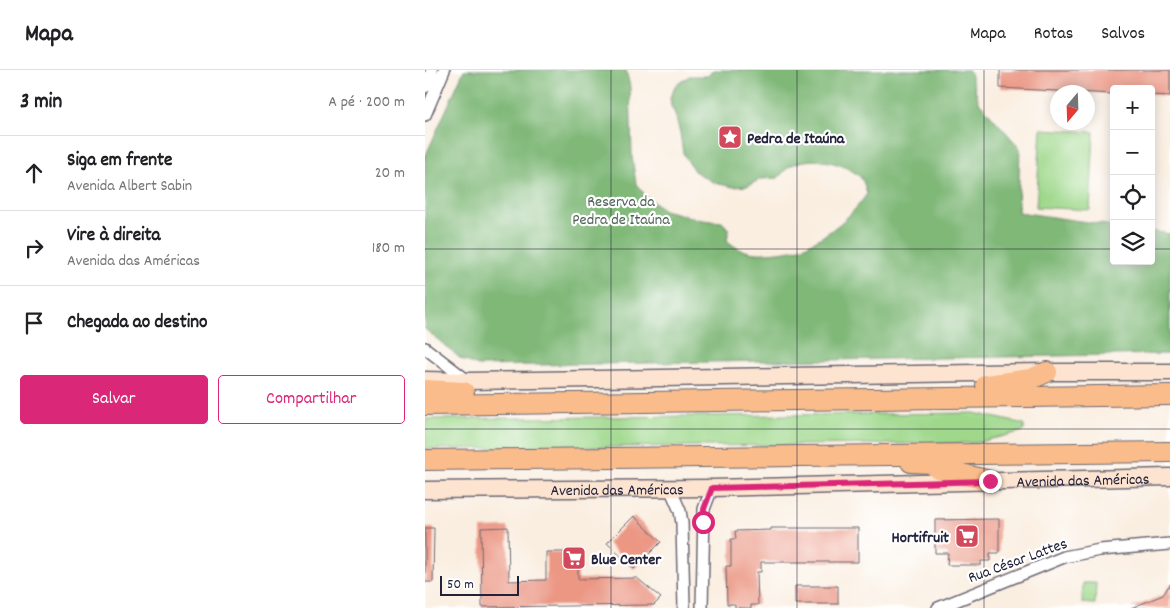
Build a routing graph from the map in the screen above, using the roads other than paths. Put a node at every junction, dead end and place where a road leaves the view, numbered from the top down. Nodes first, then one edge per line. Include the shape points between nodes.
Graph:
1 (432, 70) edge
2 (443, 70) edge
3 (425, 87) edge
4 (425, 115) edge
5 (425, 348) edge
6 (1047, 372) junction
7 (1170, 372) edge
8 (425, 380) edge
9 (468, 381) junction
10 (425, 390) edge
11 (1170, 395) edge
12 (884, 397) junction
13 (522, 403) junction
14 (425, 404) edge
15 (1170, 452) edge
16 (868, 454) junction
17 (425, 460) edge
18 (1170, 477) edge
19 (990, 481) junction
20 (670, 488) junction
21 (712, 488) junction
22 (425, 490) edge
23 (1170, 544) edge
24 (684, 608) edge
25 (703, 608) edge
26 (938, 608) edge

1 - 3 street
2 - 4 street
5 - 9 street
6 - 7 main road
6 - 9 main road
6 - 12 highway via 1019,382 896,392
8 - 9 main road
10 - 13 highway via 498,395
11 - 12 highway
12 - 13 highway
13 - 14 highway
15 - 16 highway, Avenida das Américas
16 - 17 highway, Avenida das Américas
16 - 19 highway via 893,461 931,462 937,468
18 - 19 main road, Avenida das Américas
19 - 21 main road, Avenida das Américas
20 - 21 main road, Avenida das Américas
20 - 22 main road, Avenida das Américas
20 - 24 street via 682,522
21 - 25 street via 704,509
23 - 26 street, Rua César Lattes via 1100,550 1065,557

